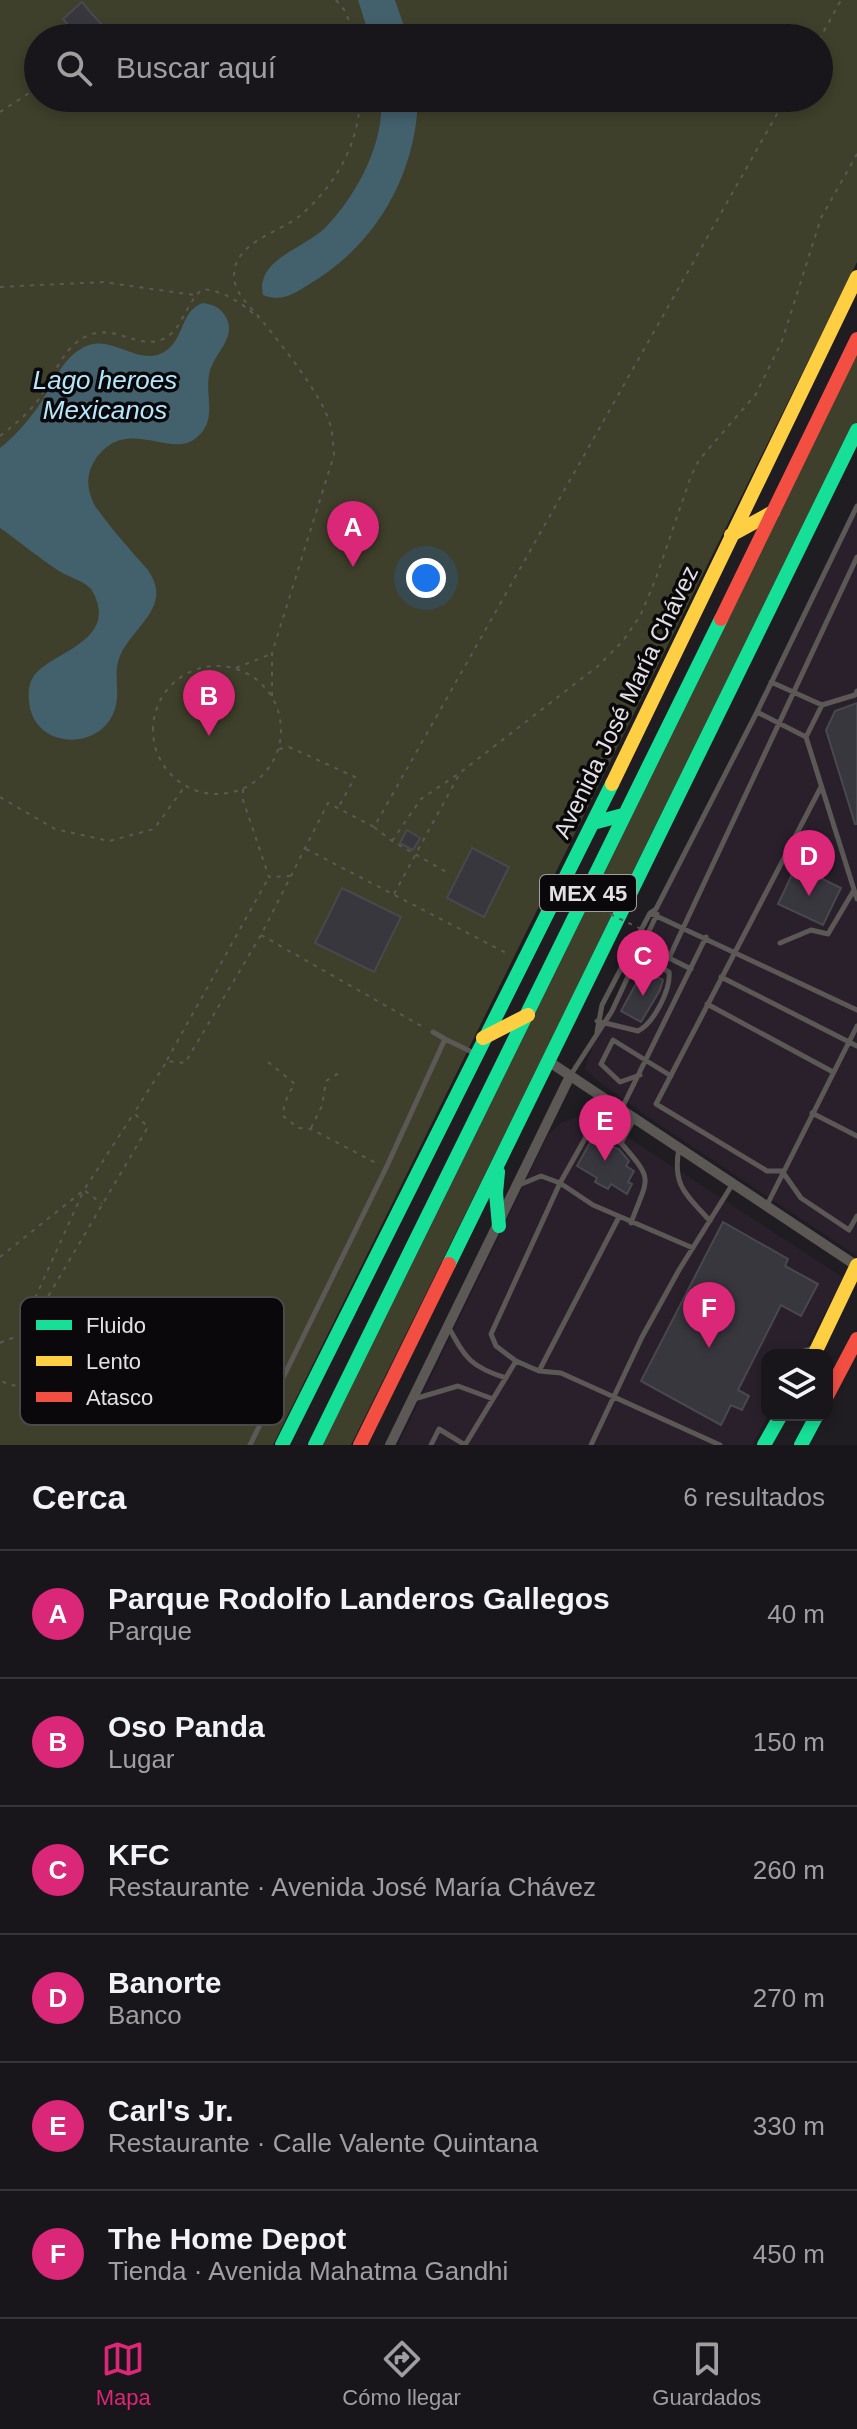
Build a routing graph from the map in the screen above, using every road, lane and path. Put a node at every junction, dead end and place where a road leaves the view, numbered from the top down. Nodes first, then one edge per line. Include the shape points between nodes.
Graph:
1 (336, 0) edge
2 (841, 0) edge
3 (350, 24) edge
4 (828, 24) edge
5 (24, 96) edge
6 (0, 112) edge
7 (360, 112) edge
8 (778, 112) edge
9 (857, 154) edge
10 (857, 277) edge
11 (0, 287) edge
12 (194, 295) junction
13 (265, 324) junction
14 (857, 339) edge
15 (857, 430) edge
16 (0, 436) edge
17 (857, 508) edge
18 (773, 512) junction
19 (731, 535) junction
20 (857, 557) edge
21 (272, 653) junction
22 (235, 668) junction
23 (771, 682) junction
24 (857, 691) edge
25 (793, 692) junction
26 (272, 696) junction
27 (822, 705) junction
28 (757, 712) junction
29 (778, 722) junction
30 (806, 737) junction
31 (278, 750) junction
32 (461, 772) junction
33 (185, 785) junction
34 (821, 787) junction
35 (243, 788) junction
36 (0, 797) edge
37 (338, 808) junction
38 (623, 815) junction
39 (593, 823) junction
40 (374, 827) junction
41 (392, 841) junction
42 (305, 849) junction
43 (415, 854) junction
44 (450, 874) dead end
45 (290, 876) junction
46 (269, 877) junction
47 (854, 890) junction
48 (393, 894) junction
49 (544, 896) dead end
50 (857, 899) edge
51 (653, 911) junction
52 (658, 916) junction
53 (683, 926) junction
54 (261, 935) junction
55 (706, 937) junction
56 (780, 943) dead end
57 (653, 948) dead end
58 (734, 952) junction
59 (639, 955) junction
60 (522, 961) junction
61 (691, 969) junction
62 (721, 977) junction
63 (707, 1004) junction
64 (857, 1010) edge
65 (528, 1015) junction
66 (597, 1021) junction
67 (605, 1024) junction
68 (857, 1026) edge
69 (433, 1032) joint
70 (597, 1032) junction
71 (483, 1038) junction
72 (445, 1039) junction
73 (849, 1042) junction
74 (857, 1046) edge
75 (476, 1054) junction
76 (167, 1061) junction
77 (548, 1061) junction
78 (647, 1061) junction
79 (268, 1062) dead end
80 (342, 1071) dead end
81 (833, 1072) junction
82 (640, 1075) junction
83 (570, 1076) junction
84 (671, 1076) junction
85 (621, 1109) junction
86 (134, 1113) junction
87 (812, 1113) junction
88 (634, 1118) junction
89 (311, 1129) junction
90 (857, 1136) edge
91 (621, 1143) junction
92 (679, 1148) junction
93 (502, 1155) junction
94 (386, 1168) junction
95 (782, 1171) junction
96 (560, 1183) junction
97 (733, 1184) junction
98 (519, 1185) junction
99 (84, 1190) junction
100 (103, 1204) junction
101 (766, 1206) junction
102 (857, 1216) edge
103 (619, 1217) junction
104 (710, 1221) junction
105 (631, 1223) junction
106 (499, 1226) junction
107 (693, 1248) junction
108 (0, 1257) edge
109 (857, 1266) edge
110 (36, 1297) edge
111 (47, 1297) edge
112 (449, 1328) junction
113 (20, 1339) edge
114 (857, 1339) edge
115 (0, 1343) edge
116 (817, 1349) edge
117 (516, 1361) junction
118 (539, 1371) junction
119 (284, 1376) edge
120 (506, 1378) junction
121 (0, 1380) edge
122 (20, 1385) edge
123 (833, 1385) edge
124 (614, 1397) junction
125 (413, 1399) junction
126 (493, 1399) junction
127 (776, 1421) edge
128 (814, 1421) edge
129 (260, 1425) edge
130 (764, 1444) edge
131 (250, 1445) edge
132 (282, 1445) edge
133 (315, 1445) edge
134 (360, 1445) edge
135 (390, 1445) edge
136 (431, 1445) edge
137 (465, 1445) edge
138 (591, 1445) edge
139 (720, 1445) edge
140 (756, 1445) edge
141 (801, 1445) edge

1 - 3 path
2 - 4 path
5 - 6 path
7 - 13 path via 348,156 326,190 300,216 250,245 236,264 240,294
8 - 40 path
9 - 32 path via 821,218 782,341 756,394 691,476 640,616 598,666
10 - 19 main road, Avenida José María Chávez
11 - 12 path via 103,282
12 - 13 path via 203,289 220,291
12 - 16 path via 177,327 163,339 148,342 101,332 84,337 64,357 36,402
13 - 21 path via 313,391 330,424 334,455
14 - 18 main road, Avenida José María Chávez / MEX 45
15 - 77 main road, MEX 45
17 - 23 lane
18 - 19 main road
18 - 38 main road, Avenida José María Chávez / MEX 45
19 - 39 main road, Avenida José María Chávez
20 - 25 lane
21 - 22 path
21 - 26 path
22 - 26 path
22 - 33 path via 194,670 163,695 153,735 158,755
23 - 25 lane
23 - 28 lane
24 - 27 lane
25 - 27 lane
25 - 29 lane
26 - 31 path via 281,722
27 - 30 lane
28 - 29 lane
28 - 51 lane
29 - 30 lane
29 - 53 lane
30 - 34 lane
31 - 35 path via 265,772
31 - 37 path via 289,747 355,777
32 - 41 path via 421,799
32 - 43 path
33 - 35 path via 204,792
33 - 36 path via 154,829 109,841 55,829
34 - 47 lane
34 - 58 lane
35 - 46 path
37 - 40 path
37 - 42 path via 328,803
38 - 39 main road
38 - 65 main road, Avenida José María Chávez / MEX 45
39 - 60 main road, Avenida José María Chávez
40 - 41 path
41 - 43 path
42 - 45 path
42 - 48 path
43 - 44 path
43 - 48 path
45 - 46 path
45 - 54 path
46 - 76 path
47 - 50 lane
47 - 56 lane via 828,934 811,930
48 - 60 path
49 - 57 path, bridge via 549,885 658,937
51 - 52 lane
51 - 66 lane
52 - 53 lane
52 - 59 lane
53 - 55 lane
53 - 61 lane via 669,958
54 - 69 path
54 - 76 path via 185,1063
55 - 58 lane
55 - 61 lane
58 - 62 lane
58 - 64 lane
59 - 67 lane
59 - 67 lane via 669,972 670,983 646,1027 638,1031
60 - 71 main road, Avenida José María Chávez
61 - 78 lane
62 - 63 lane
62 - 73 lane
63 - 81 lane
63 - 84 lane
65 - 71 main road
65 - 133 main road, Avenida José María Chávez / MEX 45
66 - 67 lane
66 - 70 lane
67 - 70 lane
68 - 73 lane
69 - 72 lane
70 - 83 lane
71 - 75 main road, Avenida José María Chávez
72 - 75 lane
72 - 94 lane
73 - 74 lane
73 - 81 lane
75 - 132 main road, Avenida José María Chávez
76 - 86 path
77 - 83 street
77 - 93 main road, MEX 45
78 - 82 lane
78 - 82 lane via 613,1040 601,1064 620,1082
78 - 84 lane
79 - 89 path via 295,1084 282,1115 298,1128
80 - 89 path via 326,1081
81 - 87 lane
82 - 85 lane
83 - 85 street
83 - 98 street
84 - 95 lane via 656,1104 767,1171
85 - 88 street
86 - 99 path
86 - 100 path via 148,1127
87 - 90 lane
87 - 95 lane
88 - 91 lane
88 - 92 street
89 - 94 path
91 - 96 lane via 587,1135
91 - 105 lane via 647,1179
92 - 97 street
92 - 104 lane via 674,1171 687,1196
93 - 106 main road via 496,1193
93 - 134 main road, MEX 45
94 - 119 lane
95 - 101 lane
95 - 102 lane via 801,1198 849,1230
96 - 98 lane via 541,1176
96 - 103 lane
96 - 117 lane via 491,1334 496,1346
97 - 101 street
97 - 104 lane
98 - 106 street
99 - 100 path
99 - 108 path
99 - 110 path
100 - 111 path
101 - 109 street
103 - 105 lane
103 - 118 lane
104 - 107 lane
105 - 107 lane
106 - 112 street
107 - 124 lane
109 - 116 main road
112 - 120 lane via 467,1361
112 - 125 street
113 - 115 path
114 - 123 main road
117 - 118 lane
117 - 120 lane
118 - 124 lane via 561,1373
120 - 126 lane
121 - 122 path
124 - 138 lane
124 - 139 lane
125 - 126 lane via 458,1386
125 - 135 street
126 - 137 lane
127 - 130 main road
128 - 141 main road
129 - 131 lane
130 - 140 lane
136 - 137 lane via 439,1429

